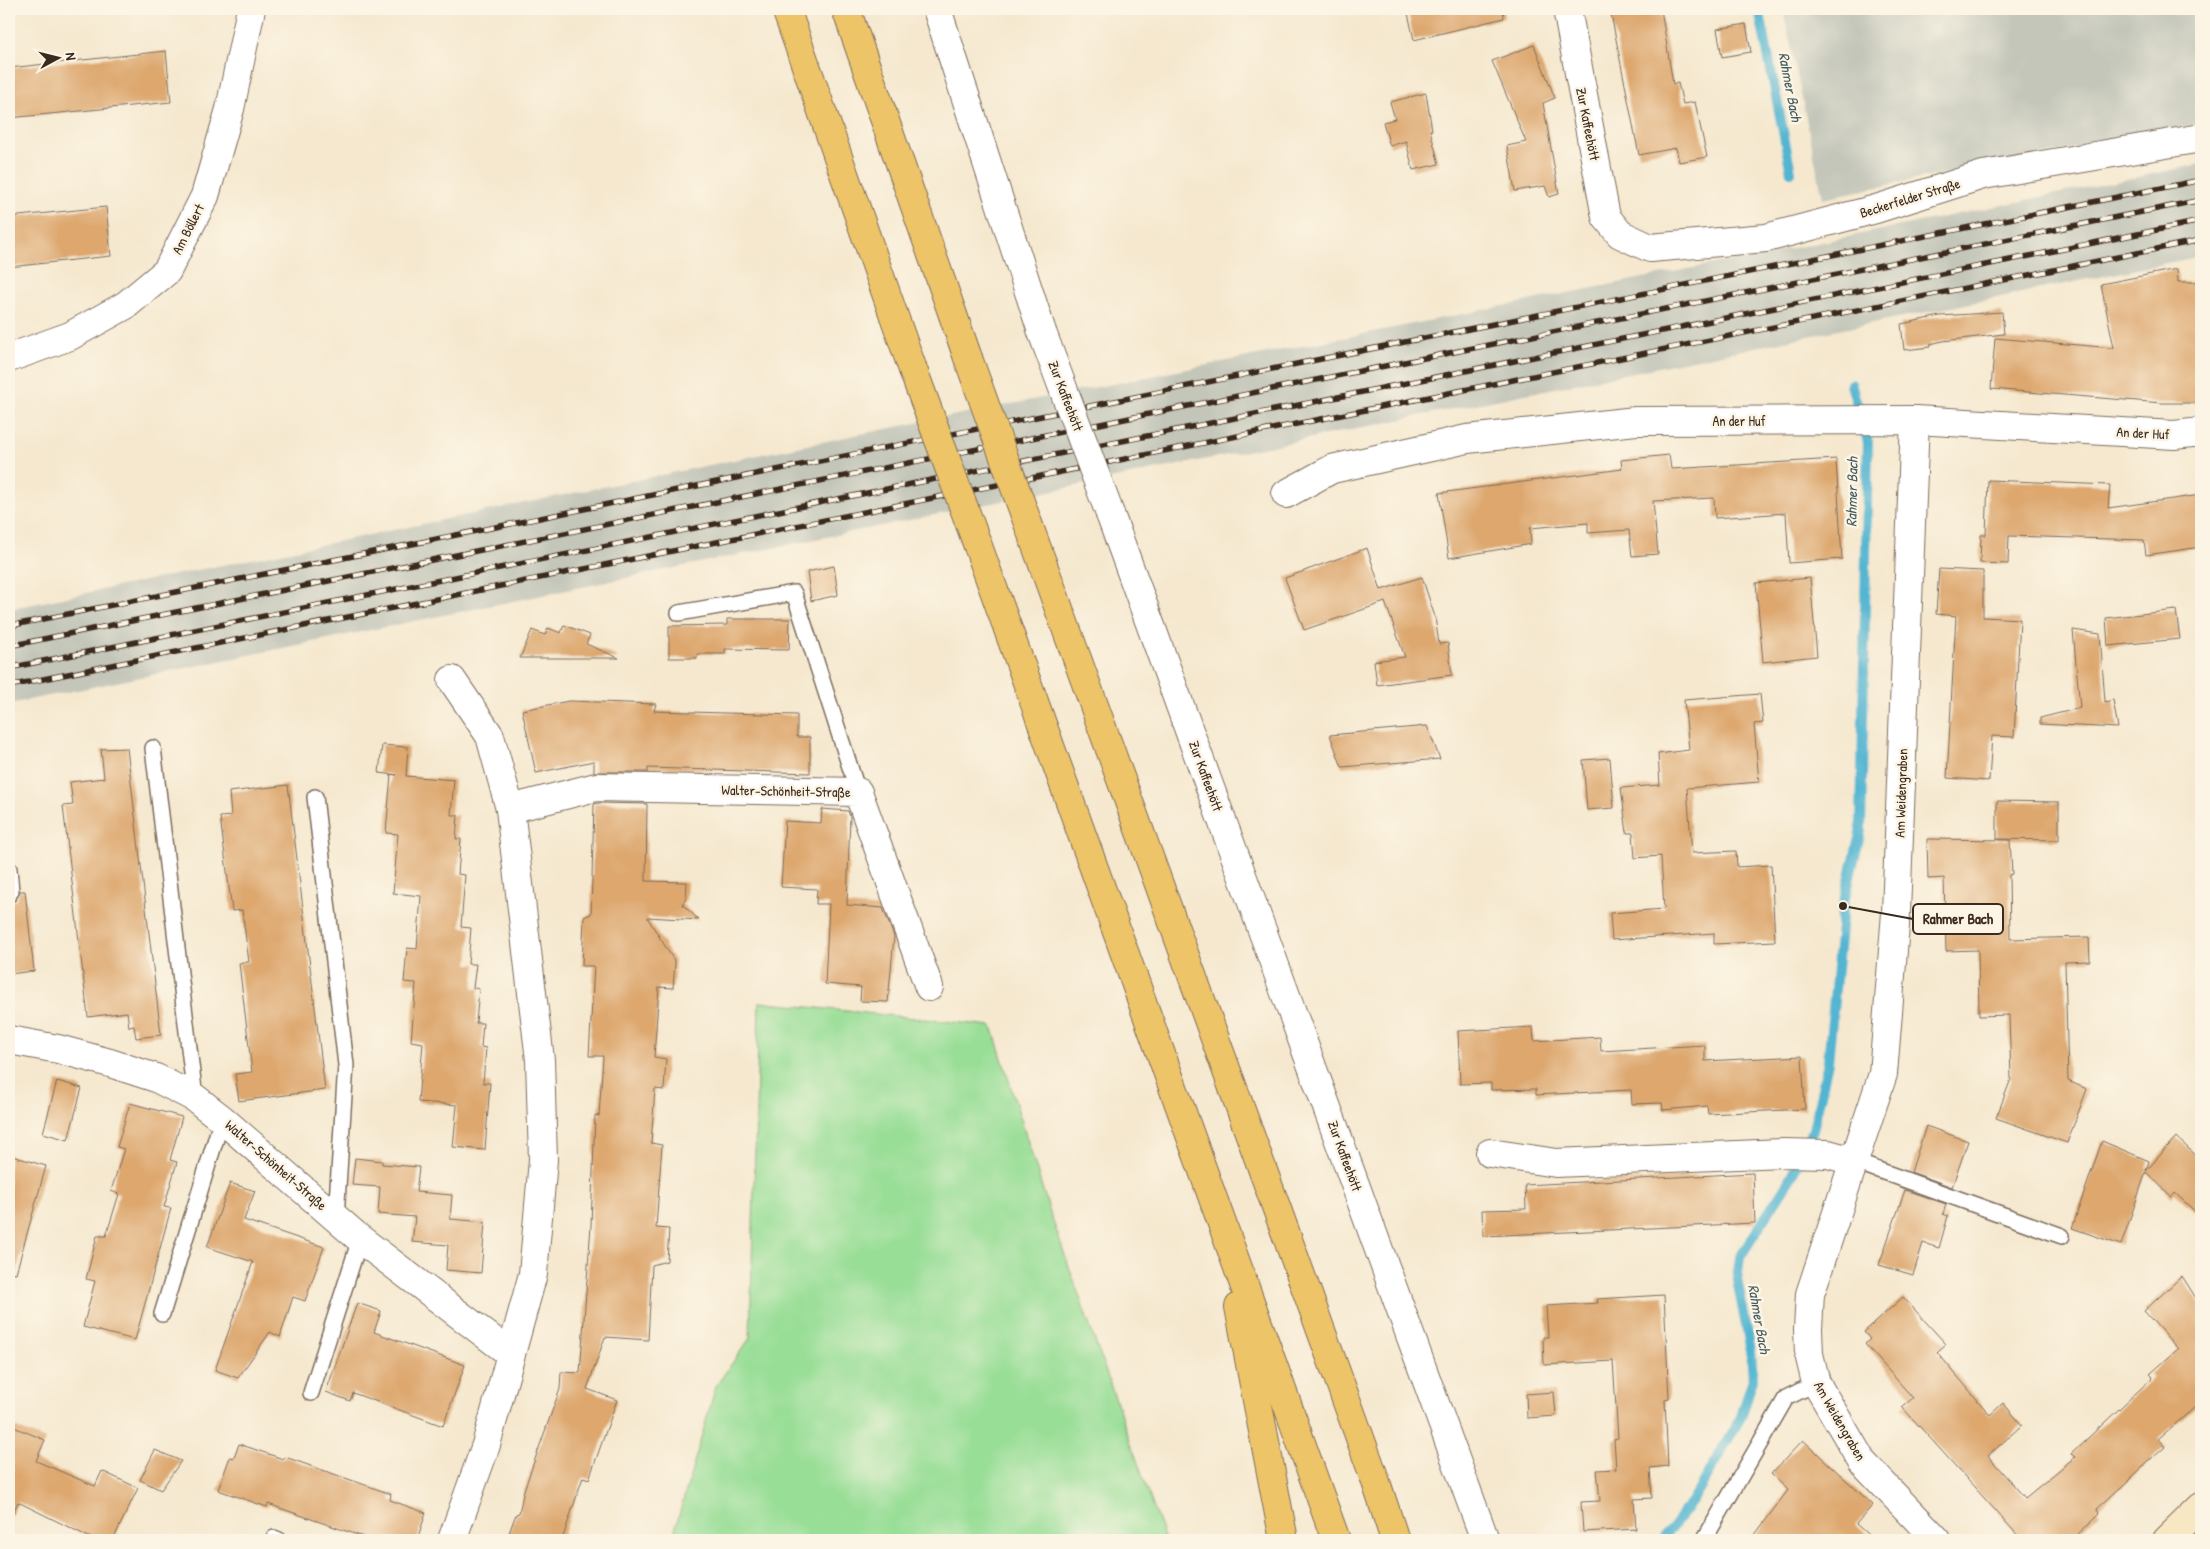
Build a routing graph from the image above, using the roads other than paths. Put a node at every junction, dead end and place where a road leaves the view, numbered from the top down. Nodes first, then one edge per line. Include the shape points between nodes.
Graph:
1 (251, 9) edge
2 (786, 9) edge
3 (846, 9) edge
4 (937, 9) edge
5 (1567, 9) edge
6 (2201, 138) edge
7 (1620, 234) joint
8 (9, 358) edge
9 (1915, 420) junction
10 (2201, 432) edge
11 (1286, 494) dead end
12 (679, 613) dead end
13 (452, 680) dead end
14 (153, 748) dead end
15 (858, 792) junction
16 (315, 797) dead end
17 (510, 809) junction
18 (9, 869) edge
19 (9, 894) edge
20 (929, 987) dead end
21 (9, 1040) edge
22 (195, 1098) junction
23 (222, 1119) junction
24 (1490, 1153) dead end
25 (1841, 1158) junction
26 (336, 1217) junction
27 (1224, 1224) junction
28 (2062, 1236) dead end
29 (360, 1239) junction
30 (162, 1314) dead end
31 (511, 1354) junction
32 (1816, 1384) junction
33 (311, 1393) dead end
34 (2201, 1507) edge
35 (452, 1540) edge
36 (1284, 1540) edge
37 (1336, 1540) edge
38 (1395, 1540) edge
39 (1484, 1540) edge
40 (1704, 1540) edge
41 (1937, 1540) edge
42 (2167, 1540) edge

1 - 8 street, Am Böllert via 230,109 205,196 167,271 126,305 70,336
2 - 27 highway, bridge via 912,367
3 - 38 highway, bridge via 968,358
4 - 39 street, Zur Kaffeehött, bridge via 1042,332
5 - 7 street, Zur Kaffeehött via 1606,218
6 - 7 street, Beckerfelder Straße via 1983,176 1766,238 1650,248
9 - 10 street, An der Huf via 2174,435
9 - 11 street, An der Huf via 1636,421 1467,439 1332,469
9 - 25 street, Am Weidengraben via 1896,913 1883,1074
12 - 15 lane via 794,593
13 - 17 street via 490,736
14 - 22 lane
15 - 17 street, Walter-Schönheit-Straße via 596,787
15 - 20 street, Walter-Schönheit-Straße
16 - 26 lane via 346,1065
17 - 31 street via 540,1060 543,1160 533,1274
18 - 19 lane via 12,891
21 - 22 street, Walter-Schönheit-Straße via 110,1063 156,1078
22 - 23 street, Walter-Schönheit-Straße
23 - 26 street, Walter-Schönheit-Straße
23 - 30 lane
24 - 25 street via 1556,1162 1782,1153
25 - 28 lane
25 - 32 street, Am Weidengraben via 1810,1294 1809,1354
26 - 29 street, Walter-Schönheit-Straße
27 - 36 highway
27 - 37 highway
29 - 31 street, Walter-Schönheit-Straße
29 - 33 lane
31 - 35 street via 486,1445
32 - 40 lane via 1786,1398
32 - 41 street, Am Weidengraben via 1863,1463
34 - 42 main road

